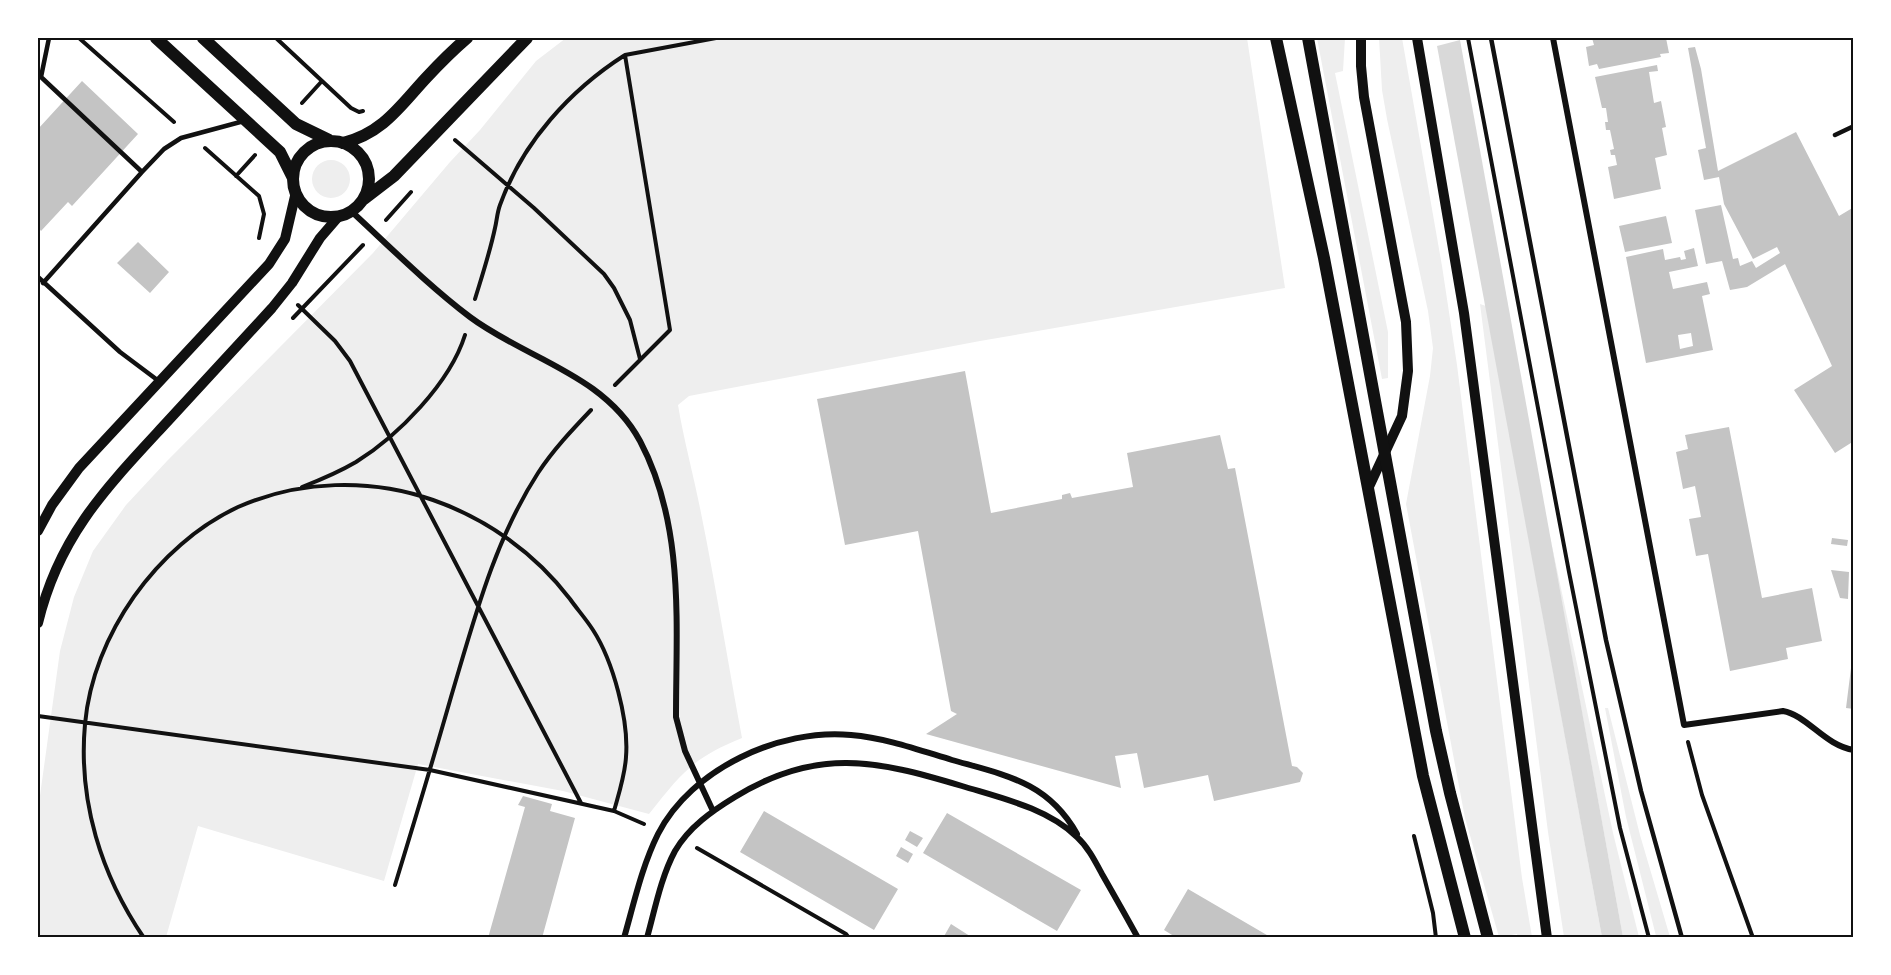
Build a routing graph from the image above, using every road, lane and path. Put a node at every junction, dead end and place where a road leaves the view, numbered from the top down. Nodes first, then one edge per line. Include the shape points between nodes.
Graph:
1 (49, 38) edge
2 (79, 38) edge
3 (156, 38) edge
4 (203, 38) edge
5 (276, 38) edge
6 (467, 38) edge
7 (527, 38) edge
8 (716, 38) edge
9 (1276, 38) edge
10 (1308, 38) edge
11 (1361, 38) edge
12 (1417, 38) edge
13 (1468, 38) edge
14 (1491, 38) edge
15 (1553, 38) edge
16 (625, 55) junction
17 (366, 111) dead end
18 (246, 121) junction
19 (1854, 126) edge
20 (189, 135) junction
21 (1835, 135) dead end
22 (456, 141) dead end
23 (336, 142) junction
24 (142, 172) junction
25 (293, 178) junction
26 (508, 185) junction
27 (296, 192) junction
28 (363, 200) junction
29 (345, 213) junction
30 (255, 244) dead end
31 (38, 277) edge
32 (44, 283) junction
33 (284, 293) junction
34 (470, 317) junction
35 (640, 359) junction
36 (159, 382) junction
37 (602, 398) junction
38 (388, 437) junction
39 (1385, 454) junction
40 (1368, 489) junction
41 (296, 490) junction
42 (420, 495) junction
43 (38, 531) edge
44 (504, 536) junction
45 (478, 607) junction
46 (38, 623) edge
47 (38, 716) edge
48 (85, 723) junction
49 (1684, 725) junction
50 (1854, 750) edge
51 (430, 770) junction
52 (700, 782) junction
53 (581, 803) junction
54 (614, 811) junction
55 (713, 811) junction
56 (659, 832) junction
57 (1078, 837) junction
58 (683, 840) junction
59 (395, 885) dead end
60 (144, 938) edge
61 (624, 938) edge
62 (647, 938) edge
63 (849, 938) edge
64 (1138, 938) edge
65 (1465, 938) edge
66 (1488, 938) edge
67 (1547, 938) edge
68 (1649, 938) edge
69 (1682, 938) edge
70 (1753, 938) edge

1 - 24 lane via 41,77
2 - 20 path
3 - 18 main road
4 - 23 main road via 296,124
5 - 17 path via 351,108
6 - 23 main road via 383,124 364,136
7 - 28 main road via 394,176
8 - 16 path
9 - 40 main road via 1324,258
10 - 39 main road
11 - 39 street via 1364,97 1408,342 1404,406
12 - 67 street via 1464,313
13 - 68 path via 1620,828
14 - 69 lane via 1608,651 1638,781
15 - 49 street
16 - 26 path via 599,72 556,113
16 - 35 path via 670,330
18 - 20 lane
18 - 25 main road via 280,152
19 - 21 lane
20 - 24 lane via 164,149
20 - 30 path via 259,196 264,214
22 - 26 path
23 - 25 main road via 314,145 302,155
23 - 28 main road via 357,151 366,164 369,184
24 - 32 lane
25 - 27 main road
26 - 34 path
26 - 35 path via 604,274 630,320
27 - 29 main road via 315,213 327,217
27 - 36 street via 288,230 276,255
28 - 29 main road
29 - 33 street via 320,238
29 - 34 street
31 - 32 lane
32 - 36 lane
33 - 38 path via 343,351
33 - 46 street via 90,509 55,568
34 - 37 street via 580,379
34 - 38 path via 458,354 442,378 416,411
35 - 37 path
36 - 43 street via 79,468
37 - 44 path via 539,471
37 - 52 street via 639,439 662,499 677,590 676,717 679,735
38 - 41 path via 356,462
38 - 42 path
39 - 40 street
39 - 66 main road via 1436,731
40 - 65 main road via 1423,776
41 - 42 path via 360,485
41 - 48 path via 256,500 220,517 154,572 111,633 94,676
42 - 44 path via 471,515
42 - 45 path
44 - 45 path
44 - 54 path via 558,584 594,632 609,668 622,709 627,743
45 - 51 path
45 - 53 path
47 - 48 path
48 - 51 path
48 - 60 path via 86,782 94,833 118,897
49 - 50 street via 1771,711 1788,712 1836,745
49 - 70 path via 1702,795
51 - 53 path
51 - 59 path
52 - 55 street
52 - 56 street via 678,804
52 - 57 street via 741,757 782,743 833,735 865,737 1000,774 1029,786 1060,808
53 - 54 path
54 - 56 path
55 - 57 street via 745,790 782,774 835,762 868,763 997,797 1054,819
55 - 58 street
56 - 61 street
57 - 64 street
58 - 62 street via 664,876
58 - 63 path

